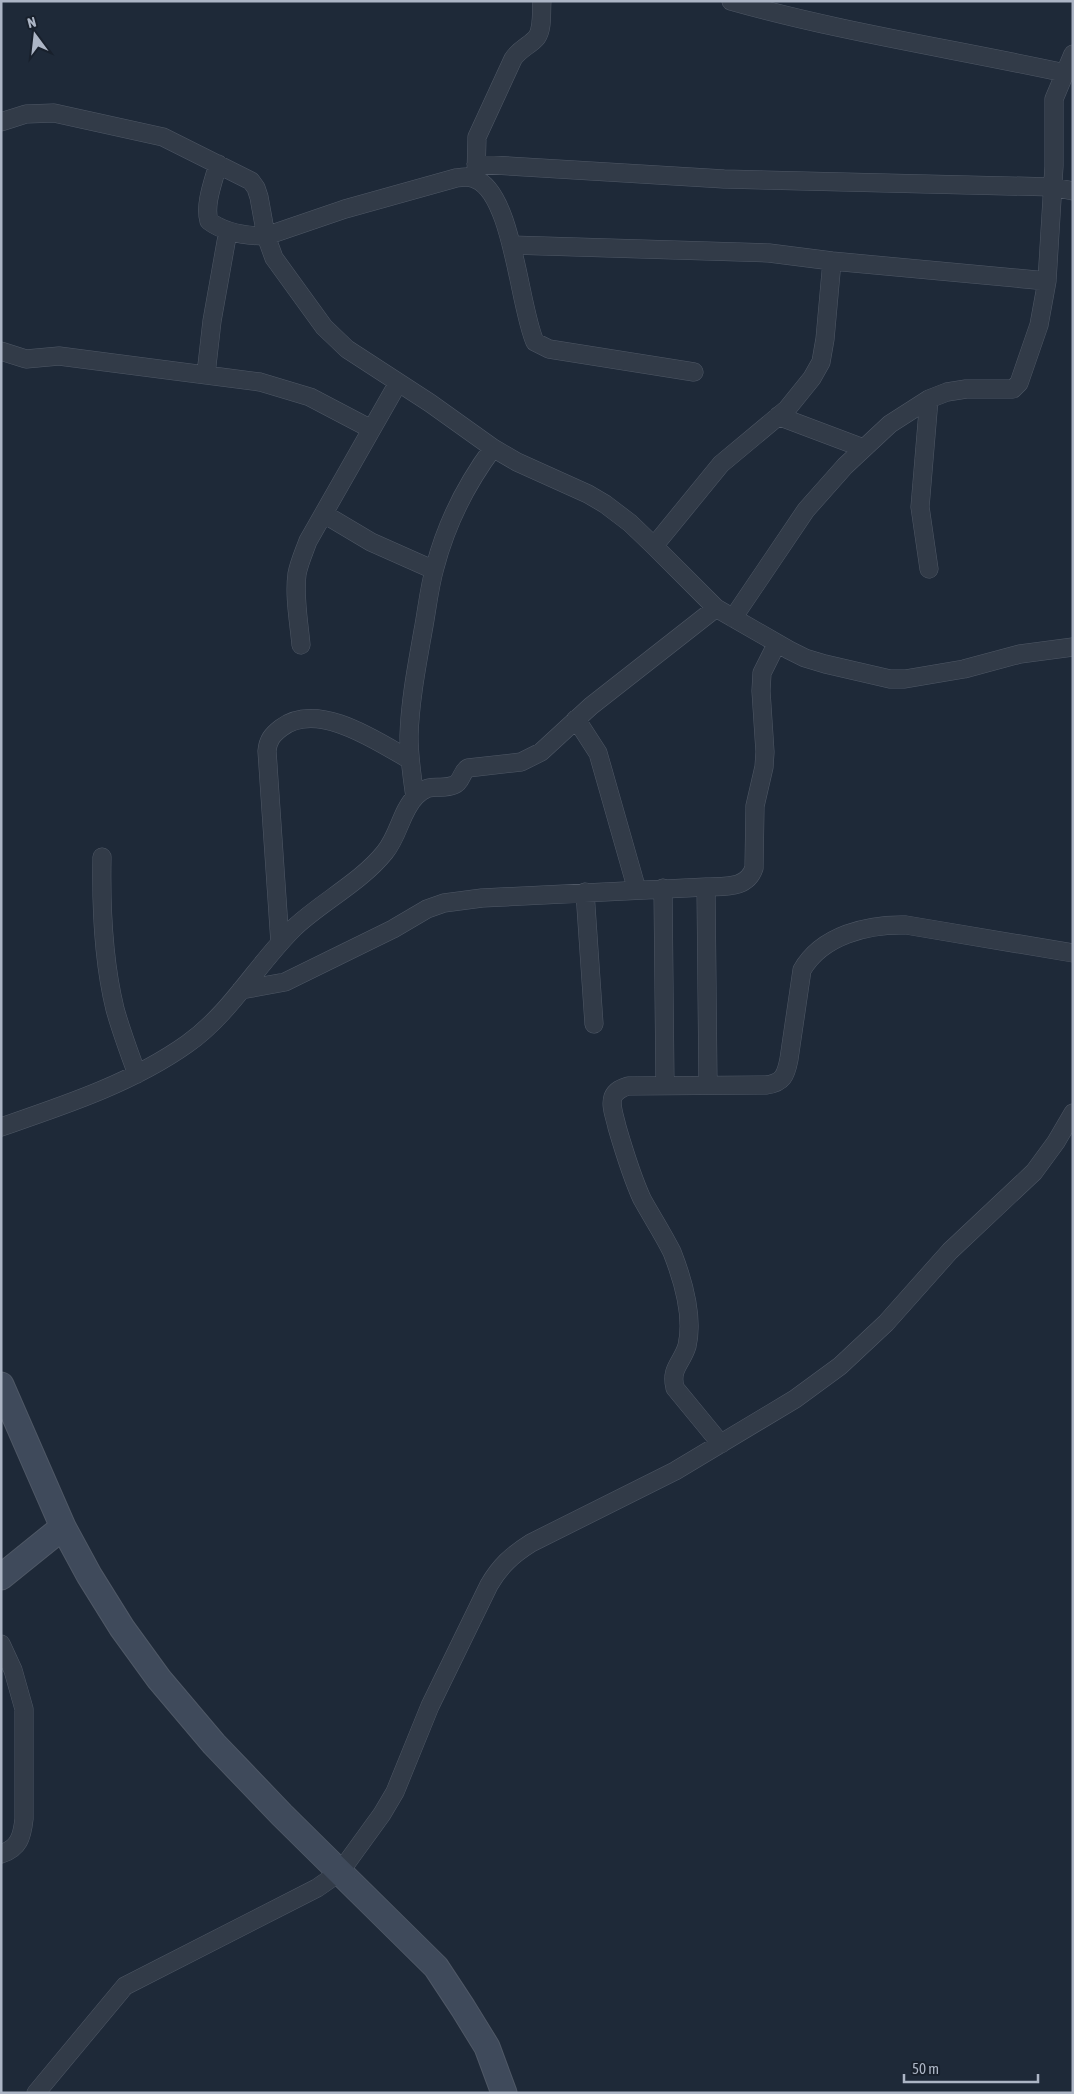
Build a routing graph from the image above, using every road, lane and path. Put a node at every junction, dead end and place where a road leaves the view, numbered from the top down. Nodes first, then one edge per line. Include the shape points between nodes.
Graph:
1 (542, 1) edge
2 (731, 1) edge
3 (765, 6) edge
4 (1073, 54) edge
5 (1065, 72) junction
6 (1, 122) edge
7 (218, 164) junction
8 (476, 171) junction
9 (1053, 187) junction
10 (1073, 191) edge
11 (228, 231) junction
12 (266, 236) junction
13 (511, 245) junction
14 (832, 261) junction
15 (1047, 280) junction
16 (1, 351) edge
17 (694, 372) dead end
18 (206, 374) junction
19 (398, 383) junction
20 (930, 398) junction
21 (778, 416) junction
22 (371, 429) junction
23 (493, 448) junction
24 (863, 448) junction
25 (324, 514) junction
26 (654, 546) junction
27 (929, 569) dead end
28 (434, 570) junction
29 (716, 608) junction
30 (733, 618) junction
31 (777, 643) junction
32 (301, 645) dead end
33 (1073, 647) edge
34 (576, 719) junction
35 (410, 760) junction
36 (415, 797) junction
37 (102, 857) dead end
38 (706, 887) junction
39 (663, 888) junction
40 (637, 890) junction
41 (586, 892) junction
42 (280, 943) junction
43 (1073, 953) edge
44 (241, 990) junction
45 (594, 1024) dead end
46 (137, 1074) junction
47 (665, 1085) junction
48 (708, 1085) junction
49 (1073, 1113) edge
50 (1, 1127) edge
51 (1, 1385) edge
52 (721, 1444) junction
53 (63, 1527) junction
54 (1, 1577) edge
55 (1, 1644) edge
56 (1, 1854) edge
57 (340, 1872) junction
58 (36, 2093) edge
59 (504, 2093) edge

1 - 8 street via 541,27 537,37 519,50 513,59 481,126 476,147
2 - 3 street
3 - 5 street via 826,25
4 - 5 street
5 - 9 street via 1053,105
6 - 7 street via 26,114 72,116 163,137
7 - 11 street via 207,214 209,221
7 - 12 street via 242,175 256,188
8 - 9 street
8 - 12 street via 467,177 345,209
8 - 13 street via 499,209
9 - 10 street
9 - 15 street
11 - 12 street
11 - 18 street
12 - 19 street via 274,258 324,327 347,349
13 - 14 street via 723,250
13 - 17 street via 535,342 541,346
14 - 15 street
14 - 21 street via 821,362 800,395
15 - 20 street via 1039,325 1019,383 1013,390 966,389
16 - 18 street via 26,359 58,356
18 - 22 street via 294,391
19 - 22 street
19 - 23 street
20 - 24 street via 890,424
20 - 27 street via 920,507
21 - 24 street
21 - 26 street via 722,464
22 - 25 street
23 - 26 street via 606,504
23 - 28 street via 478,468 447,530
24 - 30 street via 806,510
25 - 28 street via 379,546
25 - 32 street via 308,541 297,573
26 - 29 street
28 - 35 street via 411,708
29 - 30 street
29 - 34 street
30 - 31 street
31 - 33 street via 805,658 890,679 964,669 1020,654
31 - 38 street via 762,674 765,752 755,806 754,868 746,882
34 - 36 street via 551,744 530,758 521,762 468,768 459,783 429,787
34 - 40 street via 598,754
35 - 36 street
35 - 42 street via 361,733 328,720 295,721 272,736 267,751
36 - 42 street via 386,852
37 - 46 street via 101,902 111,986 118,1020
38 - 39 street
38 - 48 street
39 - 40 street
39 - 47 street
40 - 41 street
41 - 44 street via 444,903 285,982
41 - 45 street
42 - 44 street
43 - 48 street via 906,925 864,928 823,946 802,970 787,1073 782,1080 766,1085
44 - 46 street via 189,1043
46 - 50 street
47 - 48 street
47 - 52 street via 620,1089 614,1095 613,1112 633,1178 671,1250 686,1301 687,1339 674,1371 675,1388
49 - 52 street via 1034,1172 950,1251 861,1348 815,1386
51 - 53 main road
52 - 57 street via 675,1471 530,1543 512,1554 498,1569 430,1706 395,1792
53 - 54 main road
53 - 57 main road via 89,1576 159,1679 214,1744
55 - 56 street via 13,1670 24,1709 22,1833 18,1845
57 - 58 street via 318,1888 125,1986
57 - 59 main road via 436,1968 487,2048

